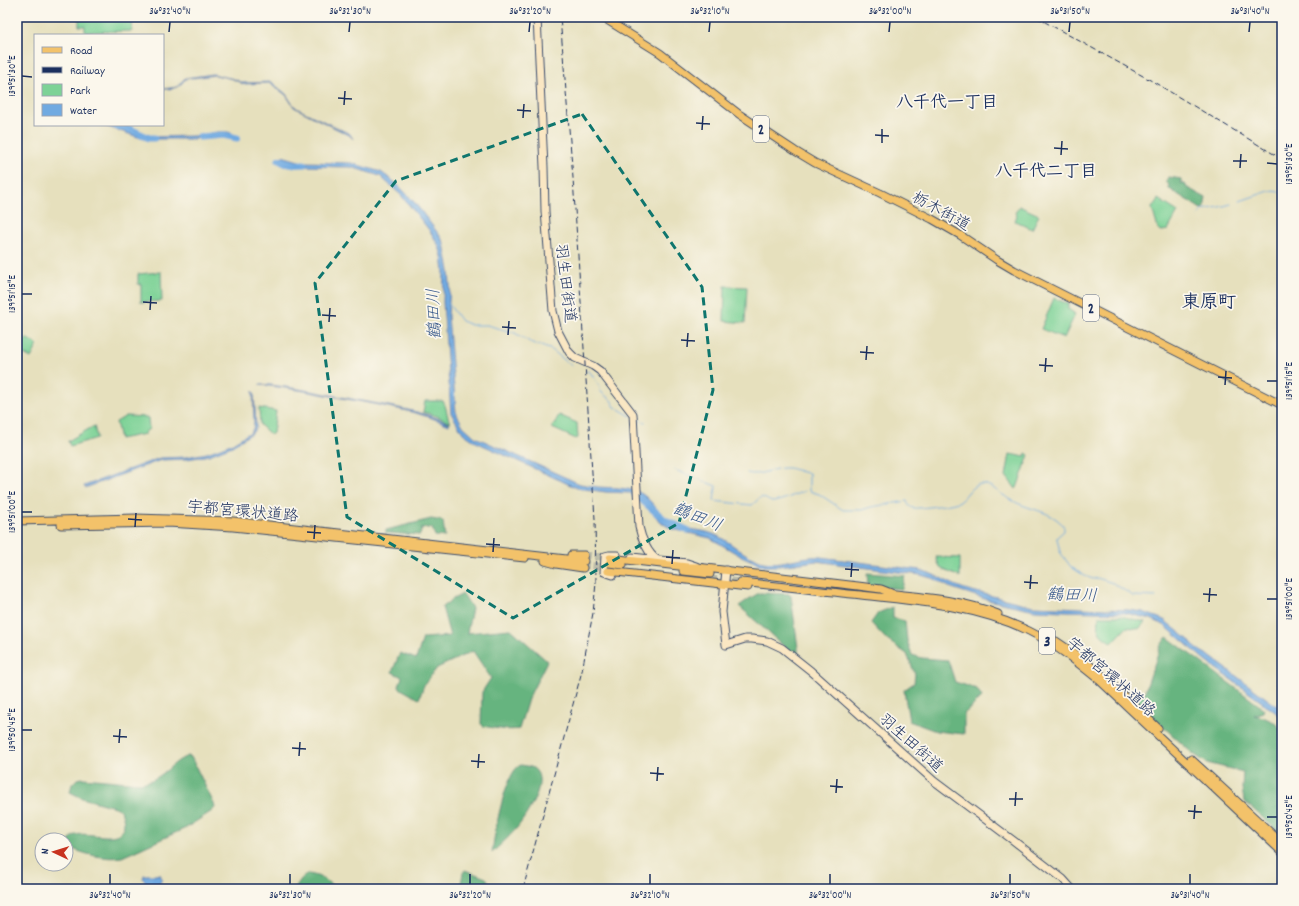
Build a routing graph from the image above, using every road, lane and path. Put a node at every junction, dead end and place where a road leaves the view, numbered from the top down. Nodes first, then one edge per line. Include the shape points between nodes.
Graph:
1 (537, 17) edge
2 (602, 17) edge
3 (1282, 405) edge
4 (17, 521) edge
5 (17, 525) edge
6 (545, 558) junction
7 (658, 560) junction
8 (609, 565) junction
9 (697, 567) junction
10 (726, 570) junction
11 (710, 576) tunnel mouth
12 (740, 579) tunnel mouth
13 (696, 582) junction
14 (725, 585) junction
15 (893, 596) junction
16 (1282, 843) edge
17 (1282, 852) edge
18 (1072, 889) edge

1 - 7 main road, 羽生田街道 via 544,212 554,319 570,354 600,371 633,414 640,533
2 - 3 main road, 栃木街道 / 2 via 678,66 739,114 805,157 928,216 1009,267
4 - 6 main road, 宇都宮環状道路 via 136,518 233,522
5 - 6 main road, 宇都宮環状道路 via 168,523 233,527
6 - 6 main road via 557,554 584,562 556,564
7 - 9 main road via 687,563
7 - 13 main road via 609,555 605,556 604,572
8 - 9 main road, 3
8 - 11 main road
8 - 13 main road, 3
9 - 10 main road, 3
10 - 14 main road
10 - 15 main road, 3 via 881,589
12 - 15 main road, 宇都宮環状道路 / 3
13 - 14 main road, 3
14 - 15 main road, 3 via 880,599
14 - 18 main road, 羽生田街道 via 722,612 726,644 752,639 782,648 811,670 934,780
15 - 16 main road, 宇都宮環状道路 / 3 via 942,599 978,607 1020,622 1055,640 1107,680
15 - 17 main road, 宇都宮環状道路 / 3 via 990,616 1054,645 1099,680

